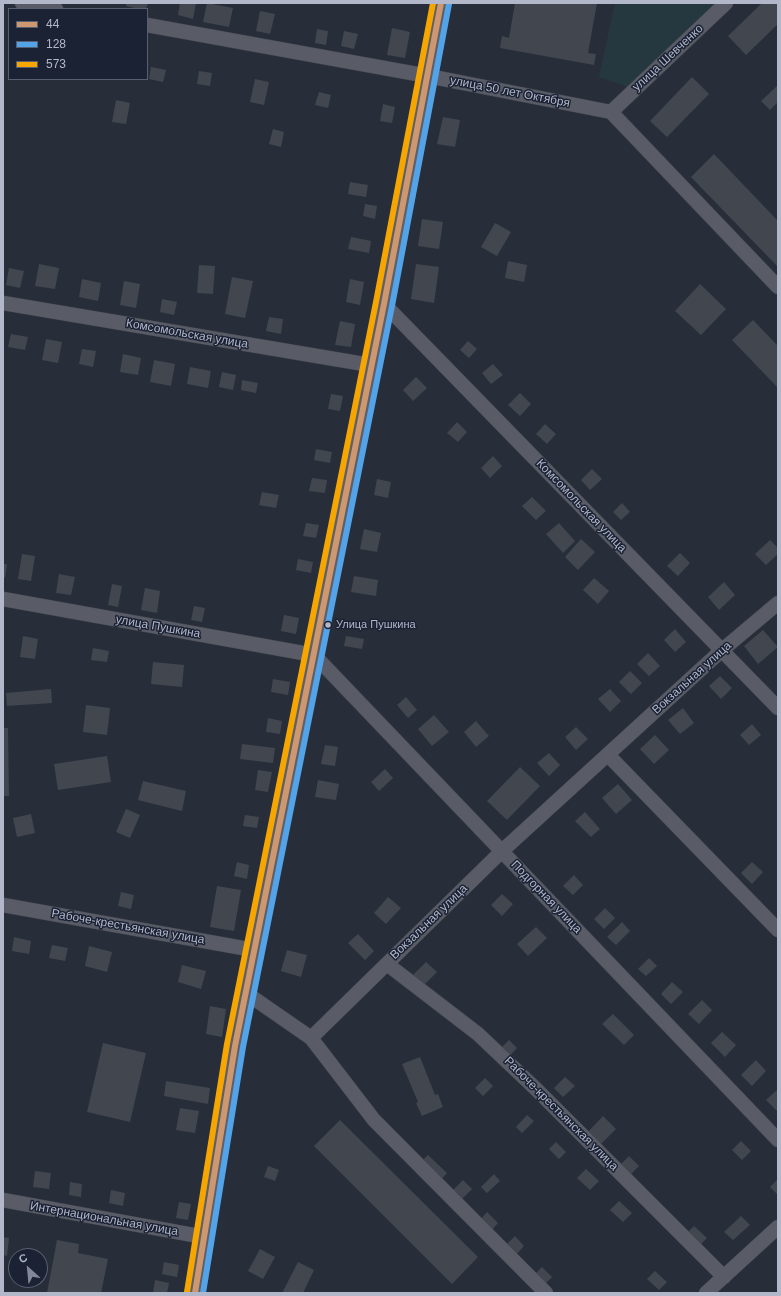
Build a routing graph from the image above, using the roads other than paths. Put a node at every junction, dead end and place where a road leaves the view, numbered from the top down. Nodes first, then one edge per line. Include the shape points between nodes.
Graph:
1 (22, 3) edge
2 (441, 3) edge
3 (726, 3) edge
4 (50, 8) edge
5 (148, 25) edge
6 (428, 76) junction
7 (611, 112) junction
8 (778, 287) edge
9 (3, 303) edge
10 (384, 304) junction
11 (370, 365) junction
12 (3, 599) edge
13 (778, 603) edge
14 (721, 651) junction
15 (314, 655) junction
16 (778, 708) edge
17 (608, 755) junction
18 (502, 851) junction
19 (3, 904) edge
20 (778, 930) edge
21 (254, 950) junction
22 (387, 964) junction
23 (246, 992) junction
24 (311, 1038) junction
25 (778, 1140) edge
26 (3, 1200) edge
27 (778, 1227) edge
28 (204, 1237) junction
29 (724, 1277) junction
30 (195, 1293) edge
31 (546, 1293) edge
32 (706, 1293) edge

1 - 4 street
2 - 6 main road
3 - 7 street, улица Шевченко
5 - 6 street, улица 50 лет Октября
6 - 7 street, улица 50 лет Октября
6 - 10 main road
7 - 8 street
9 - 11 street, Комсомольская улица
10 - 11 main road
10 - 14 street, Комсомольская улица
11 - 15 main road
12 - 15 street, улица Пушкина
13 - 14 street, Вокзальная улица
14 - 16 street, Комсомольская улица
14 - 17 street, Вокзальная улица
15 - 18 street, Подгорная улица
15 - 21 main road
17 - 18 street, Вокзальная улица
17 - 20 street
18 - 22 street, Вокзальная улица
18 - 25 street, Подгорная улица
19 - 21 street, Рабоче-крестьянская улица
21 - 23 main road
22 - 24 street, Вокзальная улица
22 - 29 street, Рабоче-крестьянская улица via 483,1039 542,1094
23 - 24 street
23 - 28 main road via 234,1046
24 - 31 street via 374,1120
26 - 28 street, Интернациональная улица
27 - 29 street
28 - 30 main road
29 - 32 street

